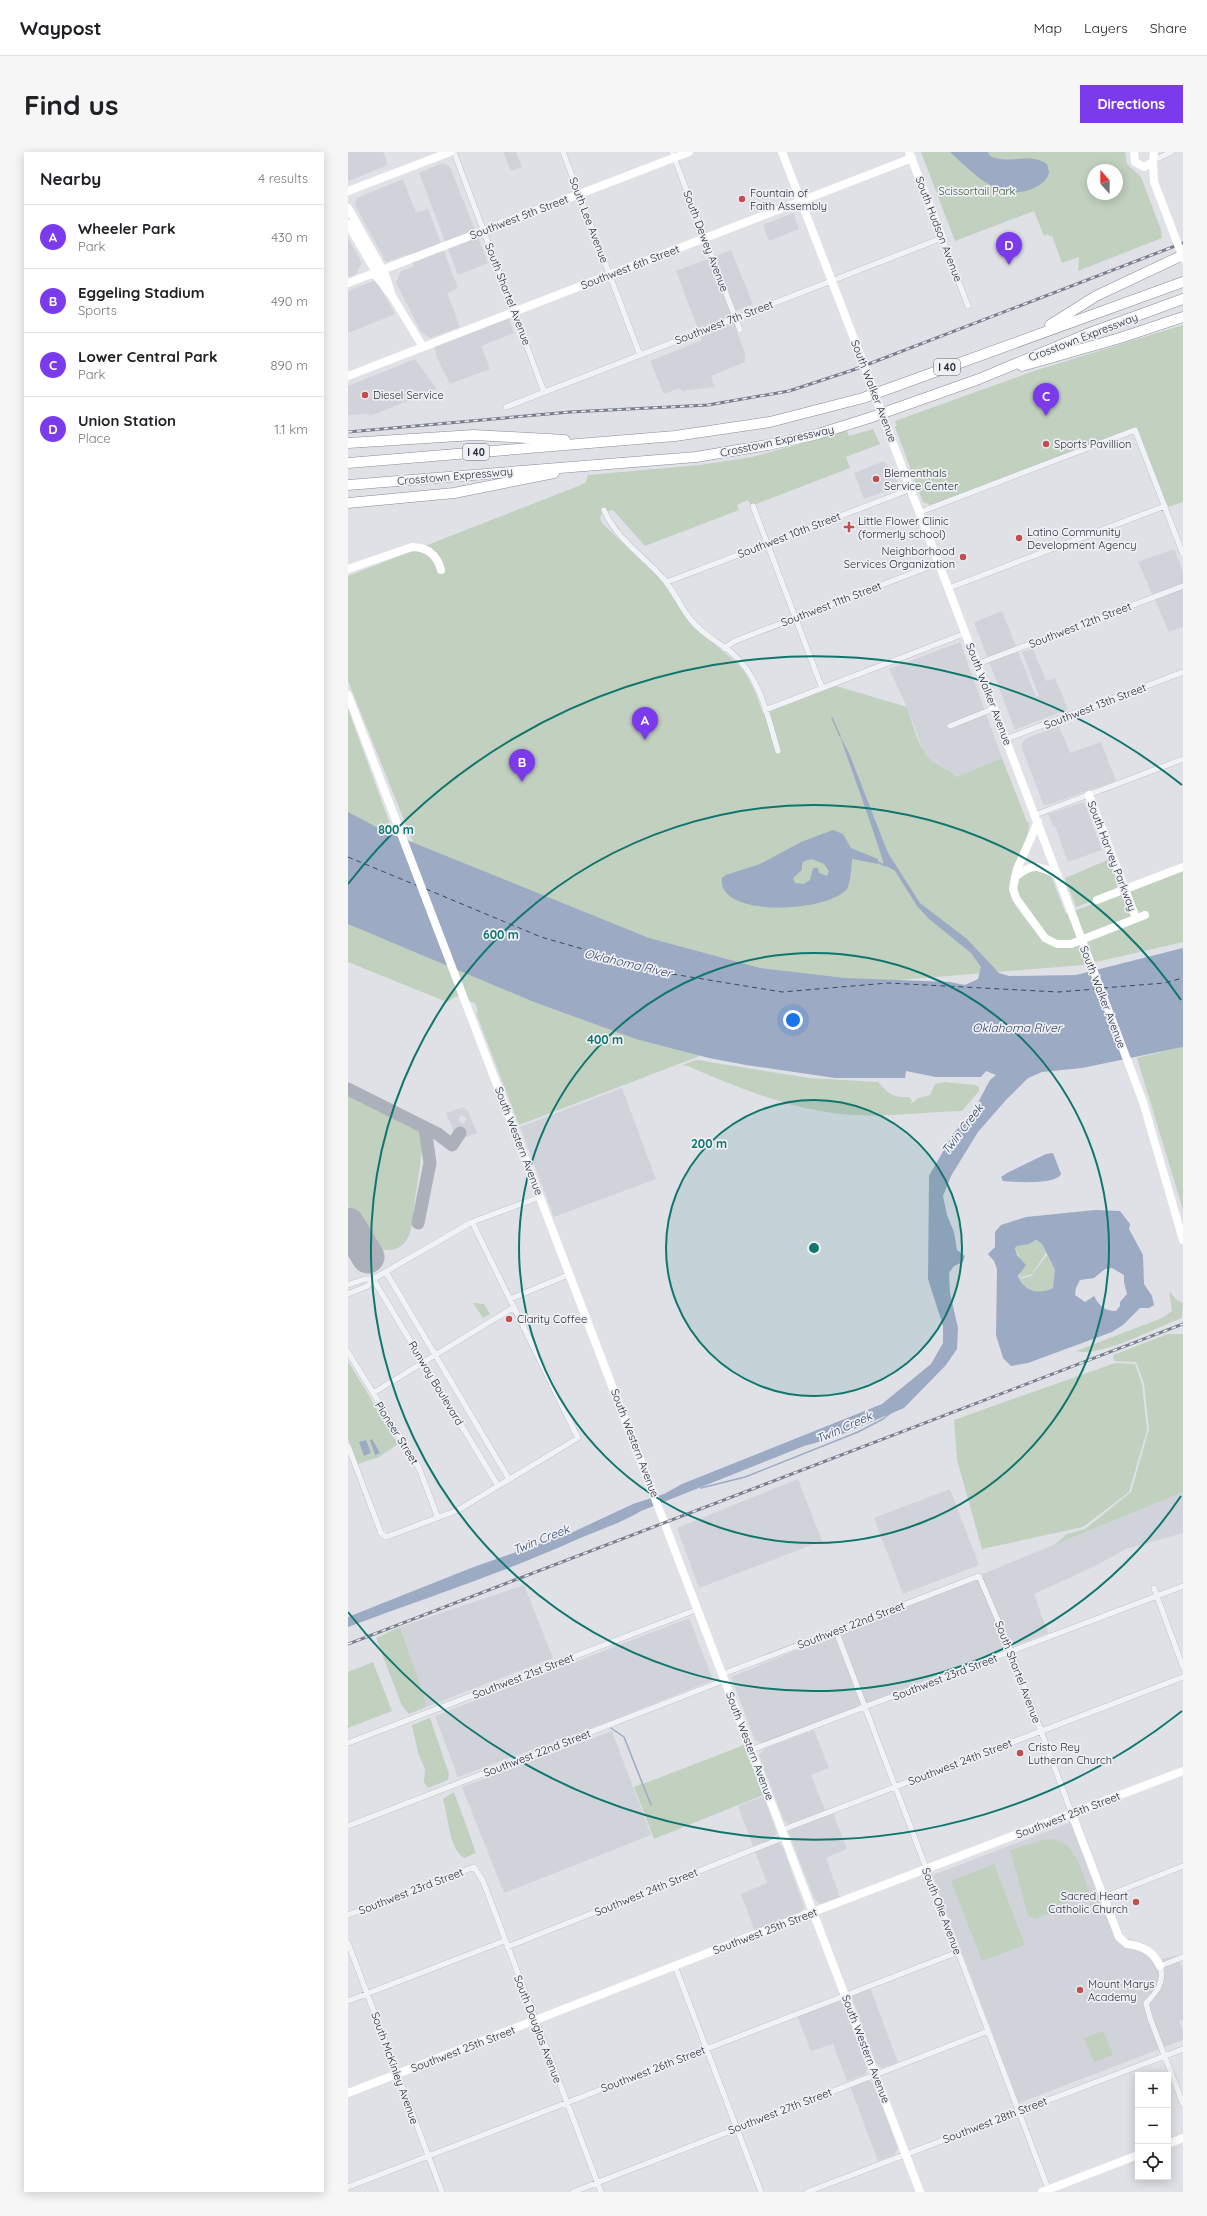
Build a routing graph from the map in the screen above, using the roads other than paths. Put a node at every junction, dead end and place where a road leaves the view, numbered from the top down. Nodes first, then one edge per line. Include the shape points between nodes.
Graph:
1 (450, 152) edge
2 (454, 152) edge
3 (563, 152) edge
4 (689, 152) edge
5 (782, 152) edge
6 (1134, 152) edge
7 (1172, 152) edge
8 (673, 155) edge
9 (910, 155) edge
10 (1154, 158) edge
11 (1140, 166) junction
12 (1154, 182) junction
13 (348, 191) edge
14 (579, 194) junction
15 (801, 201) junction
16 (348, 208) edge
17 (348, 224) edge
18 (483, 231) junction
19 (705, 238) junction
20 (942, 238) junction
21 (1183, 257) edge
22 (383, 269) junction
23 (372, 274) junction
24 (610, 275) junction
25 (832, 281) junction
26 (1183, 282) edge
27 (348, 283) edge
28 (392, 296) junction
29 (1183, 299) edge
30 (968, 306) dead end
31 (514, 312) junction
32 (1183, 317) edge
33 (736, 318) junction
34 (740, 330) dead end
35 (1033, 336) junction
36 (423, 347) junction
37 (640, 355) junction
38 (348, 376) edge
39 (979, 379) junction
40 (544, 392) junction
41 (506, 406) dead end
42 (603, 442) junction
43 (348, 443) edge
44 (348, 463) edge
45 (588, 466) junction
46 (348, 485) edge
47 (911, 489) junction
48 (348, 503) edge
49 (753, 506) dead end
50 (1165, 506) junction
51 (604, 510) dead end
52 (920, 512) junction
53 (767, 544) junction
54 (1183, 554) edge
55 (939, 563) junction
56 (349, 568) edge
57 (441, 570) dead end
58 (667, 582) junction
59 (1183, 586) edge
60 (949, 588) junction
61 (795, 618) junction
62 (966, 633) junction
63 (724, 648) junction
64 (978, 664) junction
65 (1183, 672) edge
66 (822, 688) junction
67 (348, 695) edge
68 (994, 708) junction
69 (765, 710) junction
70 (950, 726) dead end
71 (1006, 739) junction
72 (778, 751) dead end
73 (1183, 759) edge
74 (1089, 795) junction
75 (1036, 819) junction
76 (1183, 867) edge
77 (1058, 875) junction
78 (1015, 877) junction
79 (1124, 889) junction
80 (1097, 900) dead end
81 (1145, 915) dead end
82 (1136, 918) junction
83 (540, 1197) junction
84 (472, 1222) junction
85 (1182, 1236) edge
86 (386, 1272) junction
87 (570, 1274) junction
88 (373, 1279) junction
89 (348, 1285) edge
90 (348, 1293) edge
91 (510, 1299) junction
92 (514, 1307) junction
93 (435, 1355) junction
94 (349, 1356) edge
95 (423, 1362) junction
96 (372, 1393) junction
97 (348, 1446) edge
98 (509, 1479) junction
99 (498, 1486) junction
100 (438, 1518) junction
101 (979, 1576) joint
102 (1183, 1586) edge
103 (1154, 1588) dead end
104 (1158, 1595) junction
105 (698, 1608) junction
106 (836, 1630) junction
107 (1011, 1651) junction
108 (1183, 1668) edge
109 (724, 1677) junction
110 (1183, 1677) edge
111 (865, 1708) junction
112 (1041, 1732) junction
113 (348, 1743) edge
114 (752, 1750) junction
115 (1183, 1771) edge
116 (895, 1787) junction
117 (1072, 1814) junction
118 (348, 1826) edge
119 (783, 1833) junction
120 (1183, 1866) edge
121 (474, 1867) joint
122 (926, 1869) junction
123 (1104, 1897) junction
124 (814, 1912) junction
125 (348, 1915) edge
126 (348, 1943) edge
127 (506, 1944) junction
128 (958, 1952) junction
129 (1183, 1957) edge
130 (675, 1966) junction
131 (1160, 1966) junction
132 (367, 1993) junction
133 (845, 1994) junction
134 (348, 2001) edge
135 (535, 2021) junction
136 (988, 2031) junction
137 (707, 2048) junction
138 (1183, 2049) edge
139 (1164, 2056) junction
140 (398, 2074) junction
141 (875, 2074) junction
142 (348, 2093) edge
143 (567, 2103) junction
144 (1183, 2104) edge
145 (1019, 2111) junction
146 (738, 2128) junction
147 (1183, 2138) edge
148 (1171, 2143) edge
149 (906, 2154) junction
150 (428, 2156) junction
151 (1135, 2156) edge
152 (598, 2182) junction
153 (348, 2187) edge
154 (1047, 2191) edge
155 (442, 2192) edge
156 (573, 2192) edge
157 (601, 2192) edge
158 (761, 2192) edge
159 (807, 2192) edge
160 (920, 2192) edge

1 - 13 main road
2 - 18 street, South Shartel Avenue
3 - 14 street, South Lee Avenue
4 - 8 main road, Southwest 5th Street
5 - 15 main road, South Walker Avenue
6 - 11 main road via 1134,160
7 - 10 street
8 - 14 main road, Southwest 5th Street
8 - 19 street, South Dewey Avenue
9 - 15 main road, Southwest 6th Street
9 - 20 main road, South Hudson Avenue
10 - 11 main road via 1148,166
10 - 12 main road
11 - 12 main road
12 - 21 main road, bridge
14 - 18 main road, Southwest 5th Street
14 - 24 street, South Lee Avenue
15 - 19 main road, Southwest 6th Street
15 - 25 main road, South Walker Avenue
16 - 22 main road
17 - 22 main road via 373,267
18 - 22 main road, Southwest 5th Street
18 - 31 street, South Shartel Avenue
19 - 24 main road, Southwest 6th Street
19 - 33 street, South Dewey Avenue
20 - 25 street, Southwest 7th Street
20 - 30 street, South Hudson Avenue
21 - 35 highway via 1096,296
22 - 23 main road, Southwest 5th Street
22 - 28 main road
23 - 27 main road, Southwest 5th Street
23 - 28 main road via 377,276
24 - 31 main road, Southwest 6th Street
24 - 37 street, South Lee Avenue
25 - 33 street, Southwest 7th Street
25 - 47 main road, South Walker Avenue, bridge
26 - 35 highway, Crosstown Expressway / I 40
28 - 36 main road
29 - 39 highway, Crosstown Expressway / I 40 via 1087,334
31 - 36 main road, Southwest 6th Street
31 - 40 street, South Shartel Avenue
32 - 39 highway
33 - 34 street, South Dewey Avenue
33 - 37 street, Southwest 7th Street
35 - 42 highway, Crosstown Expressway / I 40 via 863,398 791,418 709,433
36 - 38 main road, Southwest 6th Street
37 - 40 street, Southwest 7th Street
39 - 45 highway, Crosstown Expressway / I 40 via 845,426 768,445 696,457
40 - 41 street, Southwest 7th Street
42 - 43 highway via 474,435
42 - 44 highway, Crosstown Expressway / I 40
45 - 46 highway, Crosstown Expressway / I 40
45 - 48 highway via 454,493
47 - 52 main road, South Walker Avenue
47 - 53 street, Southwest 10th Street
49 - 53 street
50 - 52 street via 1135,430
50 - 54 street
50 - 60 street
51 - 58 street via 615,530
52 - 55 main road, South Walker Avenue
53 - 58 street, Southwest 10th Street
53 - 61 street
55 - 60 main road, South Walker Avenue
55 - 61 street, Southwest 11th Street
56 - 57 main road via 412,547 423,548 432,553
58 - 63 street via 691,620
59 - 64 street, Southwest 12th Street
60 - 62 main road, South Walker Avenue
61 - 63 street, Southwest 11th Street via 734,641
61 - 66 street
62 - 64 main road, South Walker Avenue
62 - 66 street
63 - 69 street via 737,658 752,677
64 - 68 main road, South Walker Avenue
65 - 71 street, Southwest 13th Street
66 - 69 street
67 - 83 main road, South Western Avenue
68 - 70 street
68 - 71 main road, South Walker Avenue
69 - 72 street
71 - 75 main road, South Walker Avenue
73 - 74 street
74 - 75 street
74 - 79 main road, South Harvey Parkway
75 - 77 main road, South Walker Avenue
75 - 78 main road
76 - 79 main road
77 - 78 main road via 1035,866
77 - 85 main road, South Walker Avenue, bridge via 1143,1102
78 - 82 main road via 1013,888 1016,898 1042,934 1057,944 1071,944
79 - 80 main road
79 - 82 main road, South Harvey Parkway
81 - 82 main road
83 - 84 street
83 - 87 main road, South Western Avenue
84 - 86 street
84 - 91 street
86 - 88 street
86 - 93 street, Runway Boulevard
87 - 91 street
87 - 105 main road, South Western Avenue
88 - 89 street
88 - 90 street via 368,1286
88 - 95 street, Runway Boulevard
91 - 92 street
92 - 93 street
92 - 98 street via 578,1438
93 - 95 street
93 - 98 street, Runway Boulevard
94 - 96 street, Pioneer Street
95 - 96 street
95 - 99 street, Runway Boulevard
96 - 100 street, Pioneer Street via 419,1468
97 - 100 street via 384,1536 390,1537
98 - 99 street
99 - 100 street via 458,1510
101 - 106 street, Southwest 22nd Street
101 - 107 street, South Shartel Avenue
102 - 104 street, Southwest 23rd Street
103 - 104 street
104 - 107 street, Southwest 23rd Street
104 - 108 street
105 - 109 main road, South Western Avenue
105 - 113 street, Southwest 21st Street
106 - 109 street, Southwest 22nd Street
106 - 111 street, South Olie Avenue
107 - 111 street, Southwest 23rd Street
107 - 112 street, South Shartel Avenue
109 - 114 main road, South Western Avenue
109 - 118 street, Southwest 22nd Street via 637,1716
110 - 112 street, Southwest 24th Street
111 - 114 street, Southwest 23rd Street
111 - 116 street, South Olie Avenue
112 - 116 street, Southwest 24th Street
112 - 117 street, South Shartel Avenue
114 - 119 main road, South Western Avenue
115 - 117 main road, Southwest 25th Street
116 - 119 street, Southwest 24th Street
116 - 122 street, South Olie Avenue
117 - 122 main road, Southwest 25th Street
117 - 123 main road, South Shartel Avenue
119 - 124 main road, South Western Avenue
119 - 127 street, Southwest 24th Street
120 - 123 street
121 - 125 street, Southwest 23rd Street
121 - 127 street, South Douglas Avenue via 483,1882
122 - 124 main road, Southwest 25th Street
122 - 128 street, South Olie Avenue
123 - 131 main road, South Shartel Avenue via 1123,1941 1141,1946 1154,1955
124 - 130 main road, Southwest 25th Street
124 - 133 main road, South Western Avenue
126 - 132 street, South McKinley Avenue
127 - 132 street, Southwest 24th Street
127 - 135 street, South Douglas Avenue
128 - 133 street, Southwest 26th Street
128 - 136 street, South Olie Avenue
129 - 131 street
130 - 135 main road, Southwest 25th Street
130 - 137 street
131 - 139 street via 1162,1982 1157,1992 1146,2003
132 - 134 street, Southwest 24th Street
132 - 140 street, South McKinley Avenue
133 - 137 street, Southwest 26th Street
133 - 141 main road, South Western Avenue
135 - 140 main road, Southwest 25th Street
135 - 143 street, South Douglas Avenue
136 - 141 street, Southwest 27th Street
136 - 145 street, South Olie Avenue
137 - 143 street, Southwest 26th Street
137 - 146 street
138 - 139 street, Southwest 28th Street
139 - 144 street
139 - 145 street, Southwest 28th Street
140 - 142 main road, Southwest 25th Street
140 - 150 street, South McKinley Avenue
141 - 146 street, Southwest 27th Street
141 - 149 main road, South Western Avenue
143 - 150 street, Southwest 26th Street
143 - 152 street, South Douglas Avenue
145 - 149 street, Southwest 28th Street
145 - 154 street, South Olie Avenue
146 - 152 street, Southwest 27th Street
146 - 158 street
147 - 148 main road
149 - 159 street, Southwest 28th Street
149 - 160 main road, South Western Avenue
150 - 153 street, Southwest 26th Street
150 - 155 street, South McKinley Avenue
151 - 154 main road
152 - 156 street, Southwest 27th Street
152 - 157 street, South Douglas Avenue

